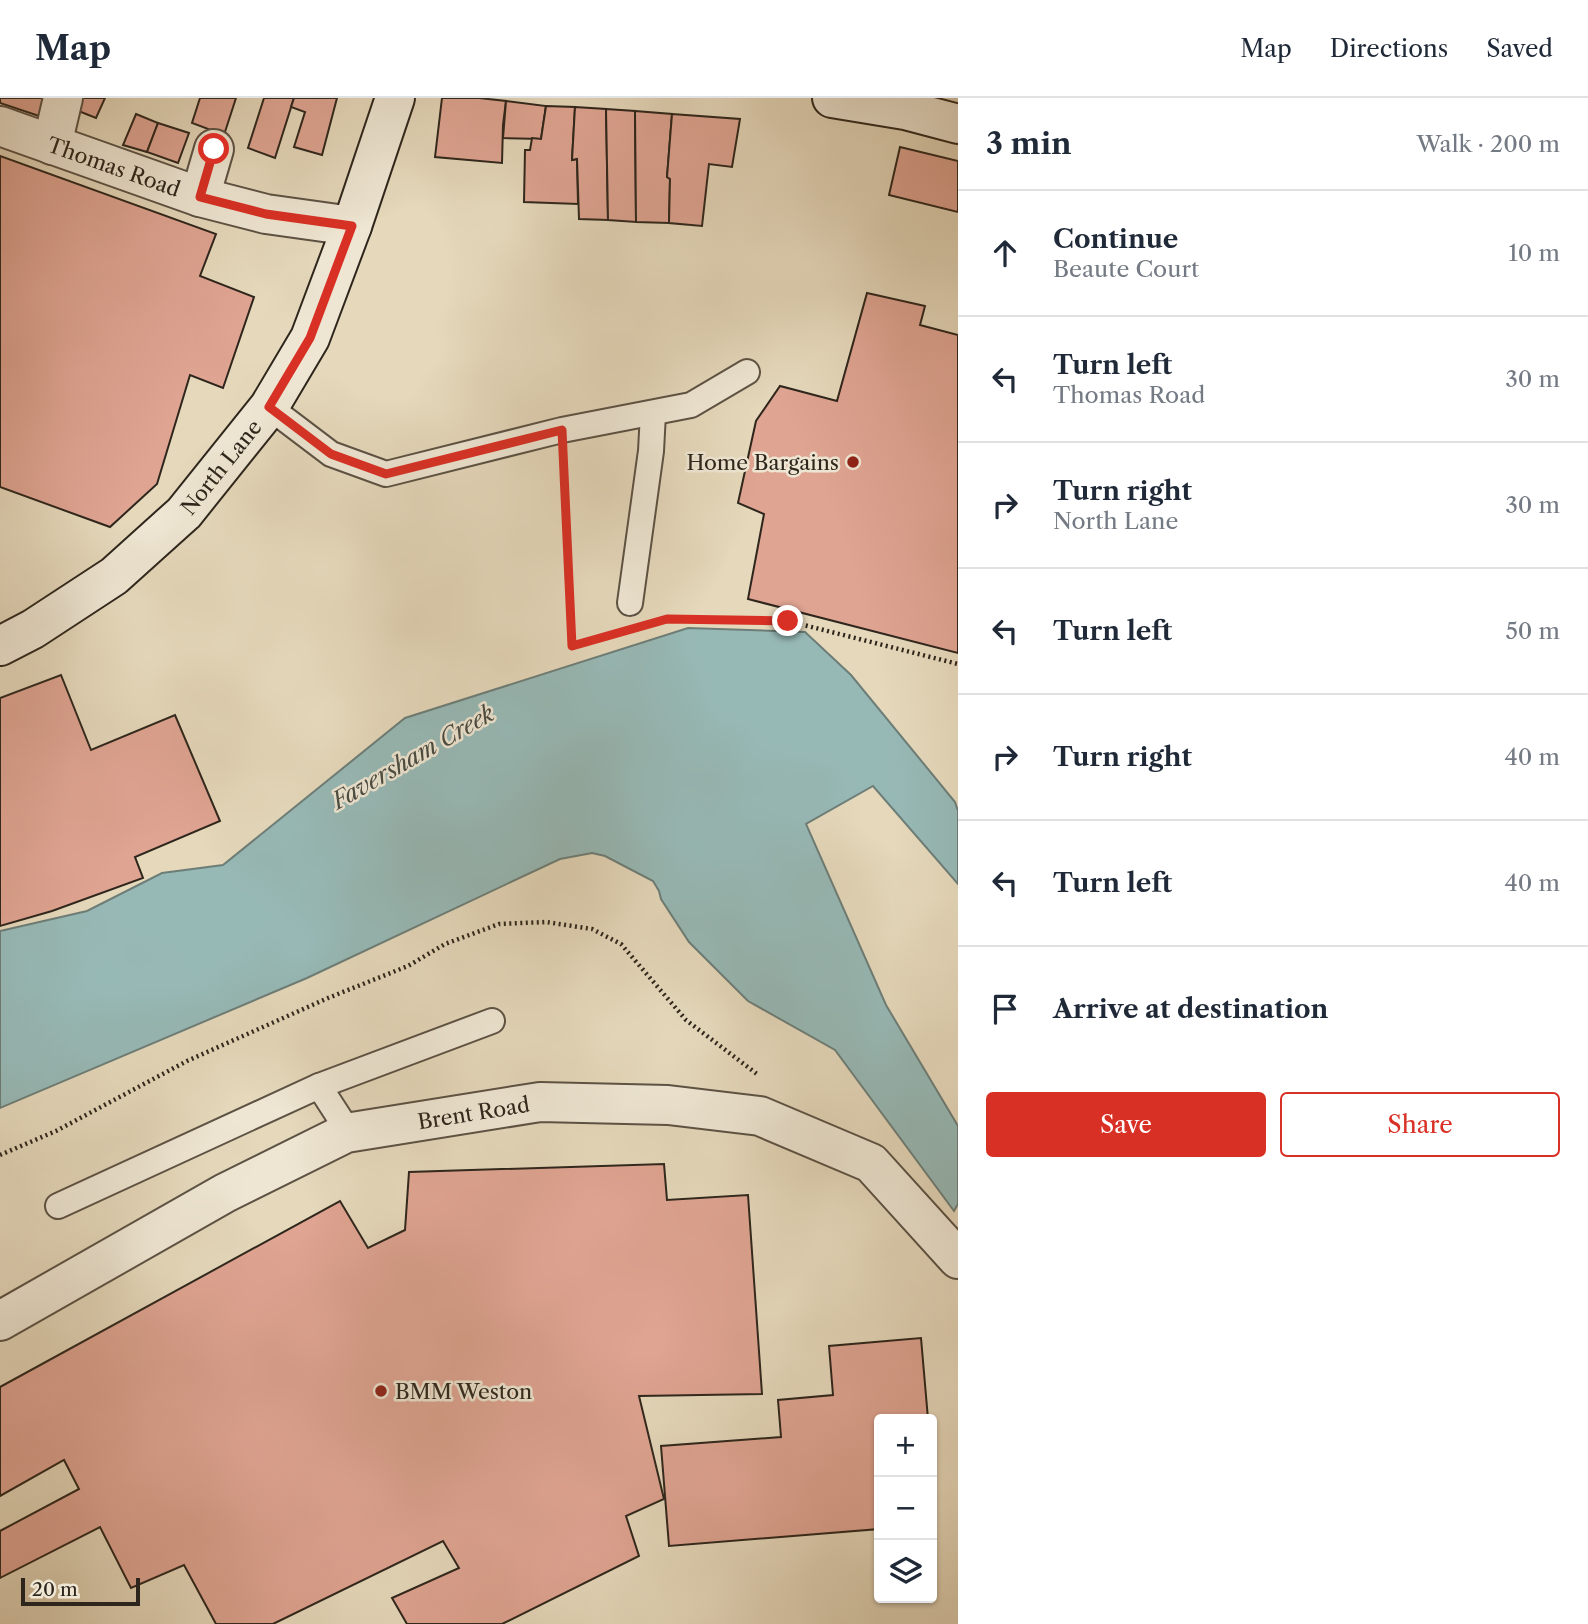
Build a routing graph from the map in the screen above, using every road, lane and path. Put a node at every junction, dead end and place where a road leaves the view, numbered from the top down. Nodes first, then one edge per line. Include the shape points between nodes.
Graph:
1 (63, 98) edge
2 (395, 98) edge
3 (832, 98) edge
4 (958, 124) edge
5 (0, 126) edge
6 (52, 145) junction
7 (214, 149) dead end
8 (200, 197) junction
9 (352, 226) junction
10 (747, 372) dead end
11 (269, 407) junction
12 (653, 413) junction
13 (562, 430) junction
14 (630, 603) dead end
15 (655, 622) dead end
16 (620, 632) dead end
17 (0, 646) edge
18 (958, 664) edge
19 (492, 1021) dead end
20 (319, 1086) junction
21 (346, 1133) junction
22 (58, 1206) dead end
23 (955, 1246) edge
24 (0, 1321) edge

1 - 6 street
2 - 9 street, North Lane
3 - 4 street
5 - 6 street, Thomas Road
6 - 8 street, Thomas Road
7 - 8 street
8 - 9 street, Thomas Road via 266,214
9 - 11 street, North Lane via 310,338
10 - 12 lane via 691,405
11 - 13 lane via 331,454 386,474
11 - 17 street, North Lane via 184,513 114,576
12 - 13 lane
12 - 14 lane
13 - 16 path via 572,646
15 - 18 path via 788,621
19 - 20 lane
20 - 21 lane
20 - 22 lane
21 - 23 street, Brent Road via 540,1102 668,1105 760,1116 871,1163
21 - 24 street, Brent Road via 225,1193

